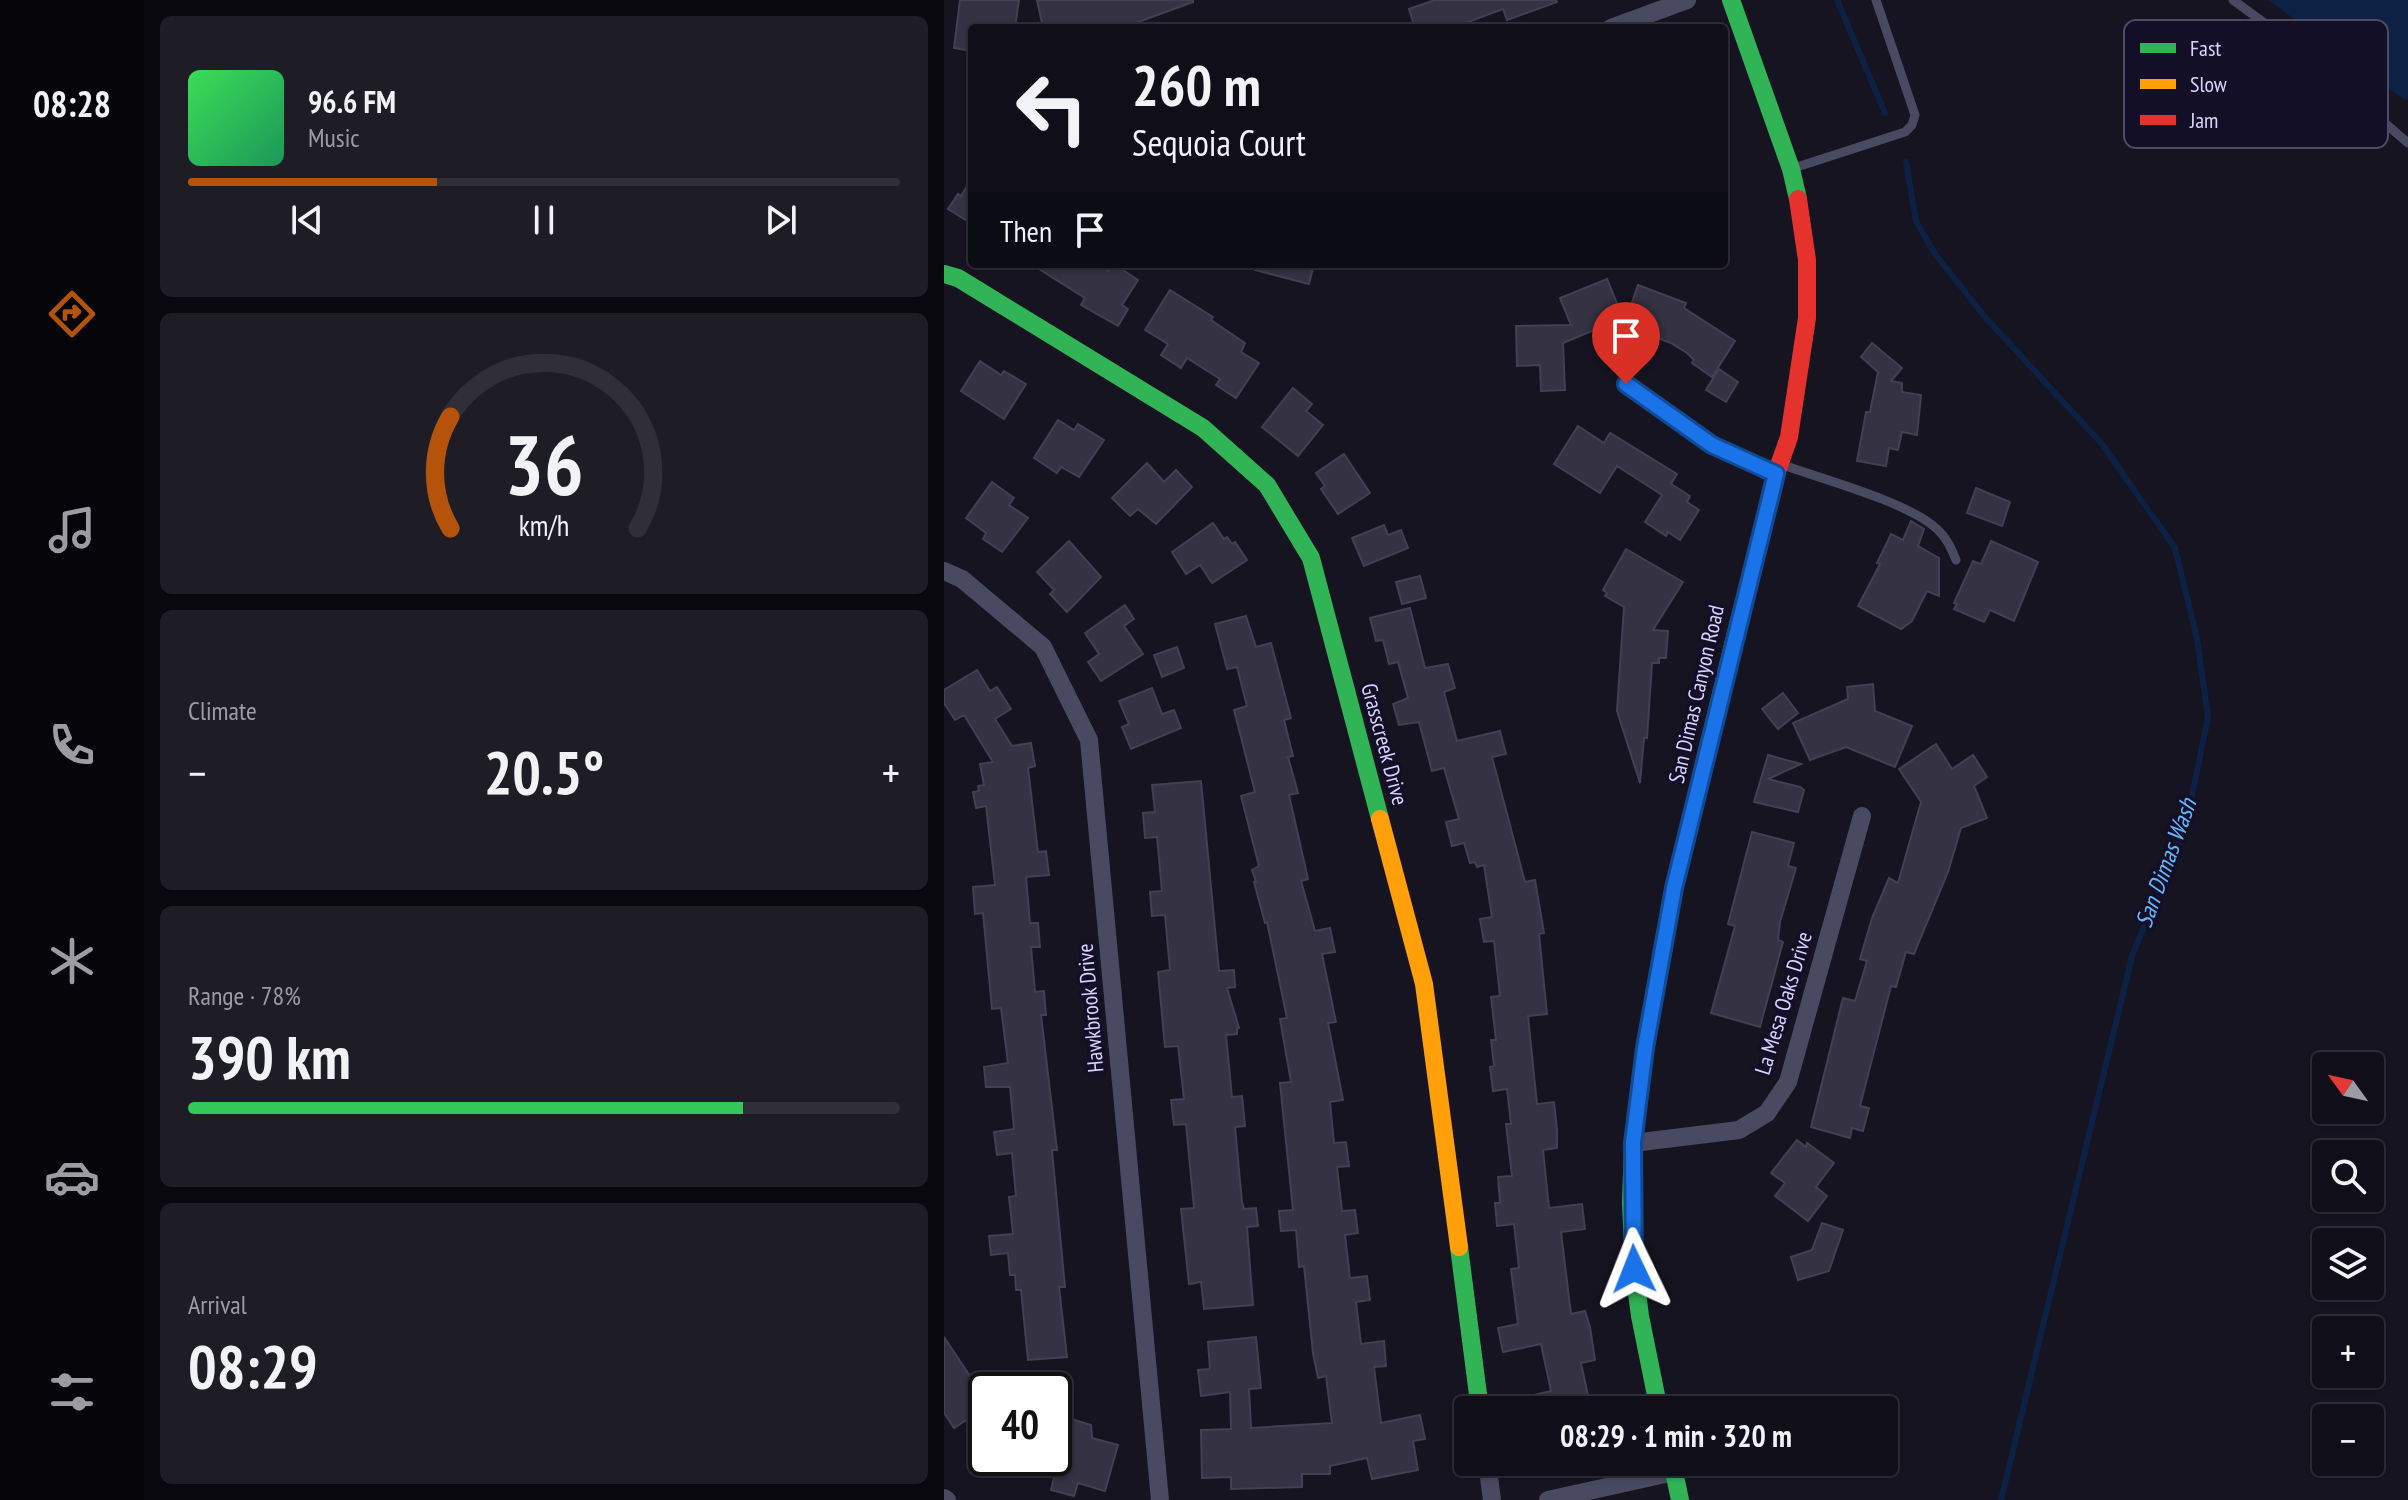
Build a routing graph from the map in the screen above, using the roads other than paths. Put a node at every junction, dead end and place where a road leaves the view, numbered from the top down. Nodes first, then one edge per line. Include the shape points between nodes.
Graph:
1 (1687, 0) edge
2 (1731, 0) edge
3 (1876, 0) edge
4 (2233, 0) edge
5 (2260, 20) edge
6 (1622, 24) edge
7 (2388, 126) edge
8 (2408, 143) edge
9 (1791, 169) junction
10 (944, 274) edge
11 (1626, 384) dead end
12 (1778, 469) junction
13 (1956, 560) dead end
14 (944, 571) edge
15 (1862, 816) dead end
16 (1633, 1143) junction
17 (1478, 1396) edge
18 (1656, 1396) edge
19 (1489, 1476) edge
20 (1639, 1476) edge
21 (1675, 1476) edge
22 (1160, 1500) edge
23 (1492, 1500) edge
24 (1548, 1500) edge
25 (1680, 1500) edge

1 - 6 street
2 - 9 street, San Dimas Canyon Road
3 - 9 lane via 1915,115 1912,125 1905,132
4 - 5 lane
7 - 8 lane
9 - 12 street, San Dimas Canyon Road via 1807,260 1807,318 1789,437
10 - 17 street, Grasscreek Drive via 1203,428 1267,485 1311,558 1424,984
11 - 12 street via 1712,445
12 - 13 lane via 1909,510 1935,527
12 - 16 street, San Dimas Canyon Road via 1674,888
14 - 22 street, Hawkbrook Drive via 962,579 1043,647 1089,740
15 - 16 street, La Mesa Oaks Drive via 1788,1082 1767,1113 1739,1130
16 - 18 street, San Dimas Canyon Road via 1634,1269
19 - 23 street
20 - 24 street
21 - 25 street

